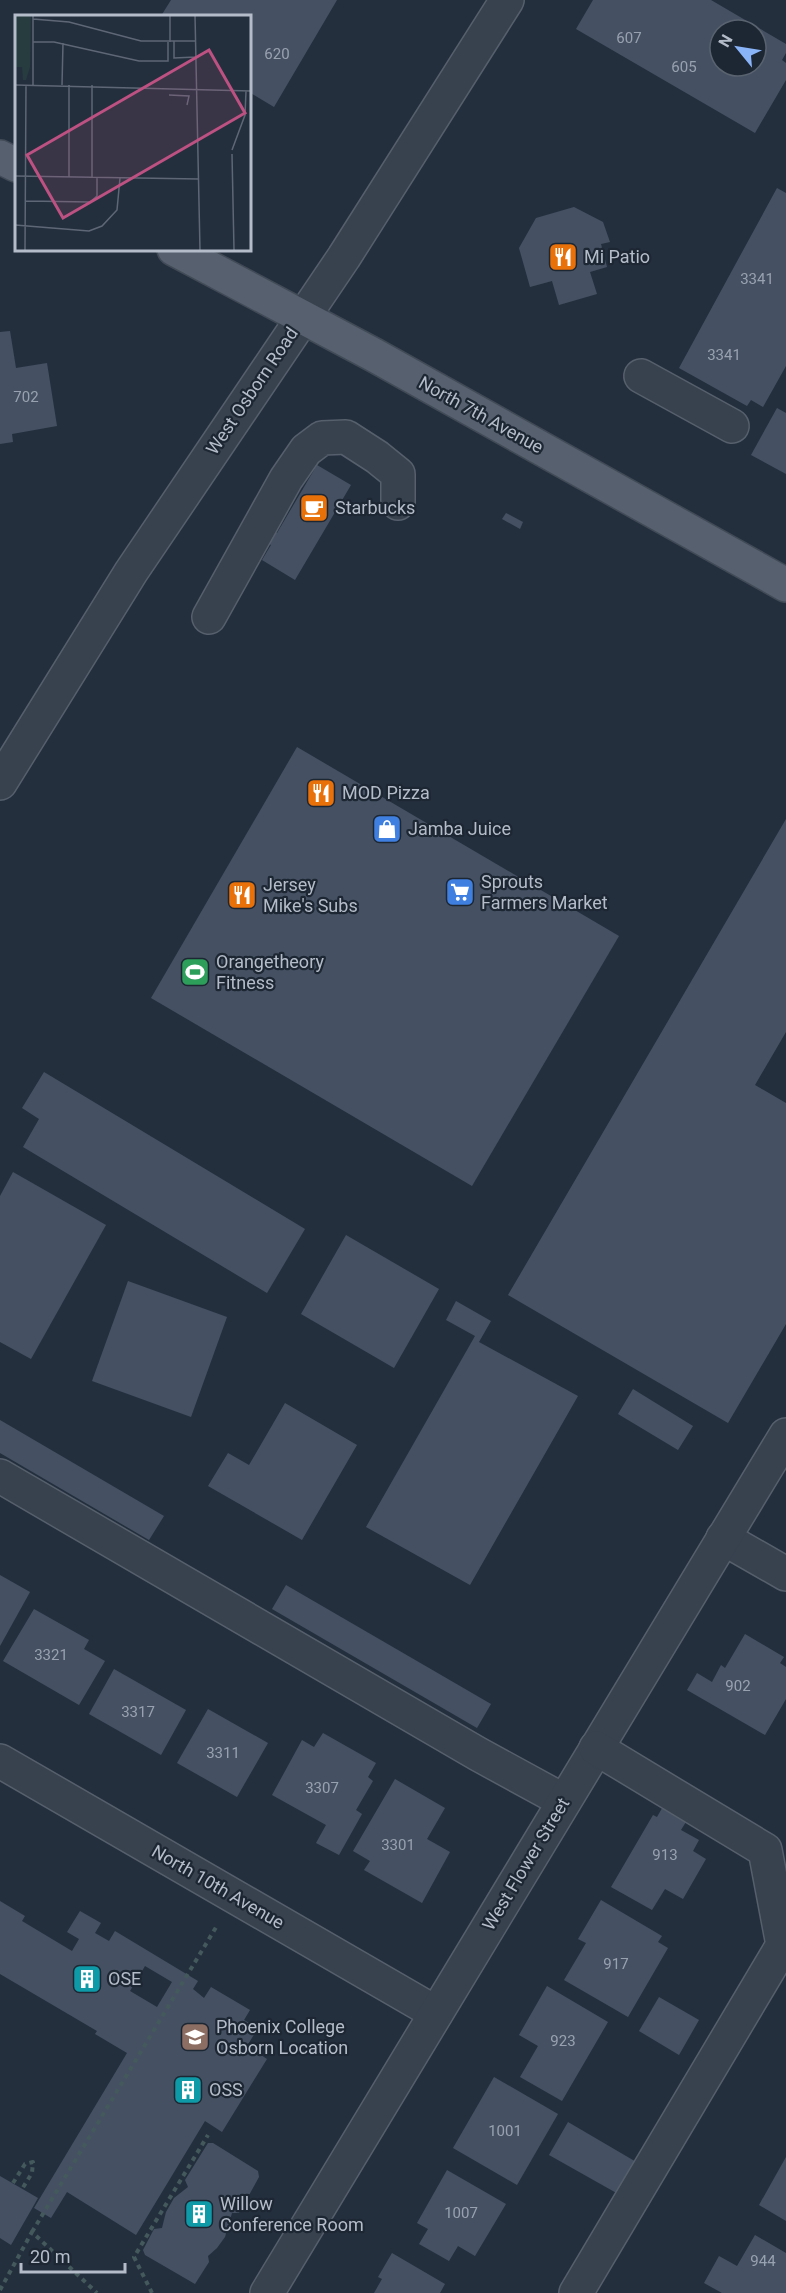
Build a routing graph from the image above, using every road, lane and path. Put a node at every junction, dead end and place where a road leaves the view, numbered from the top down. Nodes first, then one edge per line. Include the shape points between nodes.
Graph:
1 (507, 0) edge
2 (0, 157) edge
3 (15, 164) edge
4 (176, 250) edge
5 (302, 317) junction
6 (641, 376) dead end
7 (732, 426) dead end
8 (398, 503) dead end
9 (786, 585) edge
10 (209, 617) dead end
11 (0, 783) edge
12 (786, 1435) edge
13 (0, 1476) edge
14 (723, 1538) junction
15 (786, 1574) edge
16 (596, 1748) junction
17 (0, 1761) edge
18 (564, 1801) junction
19 (235, 1896) junction
20 (436, 2013) junction
21 (208, 2135) dead end
22 (13, 2183) dead end
23 (22, 2189) dead end
24 (33, 2232) junction
25 (0, 2290) edge
26 (97, 2293) edge
27 (152, 2293) edge
28 (267, 2293) edge
29 (576, 2293) edge

1 - 5 street, West Osborn Road
2 - 3 main road
4 - 5 main road, North 7th Avenue
5 - 9 main road, North 7th Avenue
5 - 11 street, West Osborn Road via 143,553
6 - 7 street
8 - 10 street via 398,474 346,437 322,438 306,450 286,479
12 - 14 street, West Flower Street
13 - 18 street
14 - 15 street
14 - 16 street, West Flower Street
16 - 18 street, West Flower Street
16 - 29 street via 765,1850 783,1945
17 - 19 street, North 10th Avenue
18 - 20 street, West Flower Street
19 - 20 street, North 10th Avenue
19 - 24 path
20 - 28 street, West Flower Street
21 - 27 path via 134,2257
22 - 23 path via 25,2164 33,2162 32,2173
24 - 25 path
24 - 26 path

